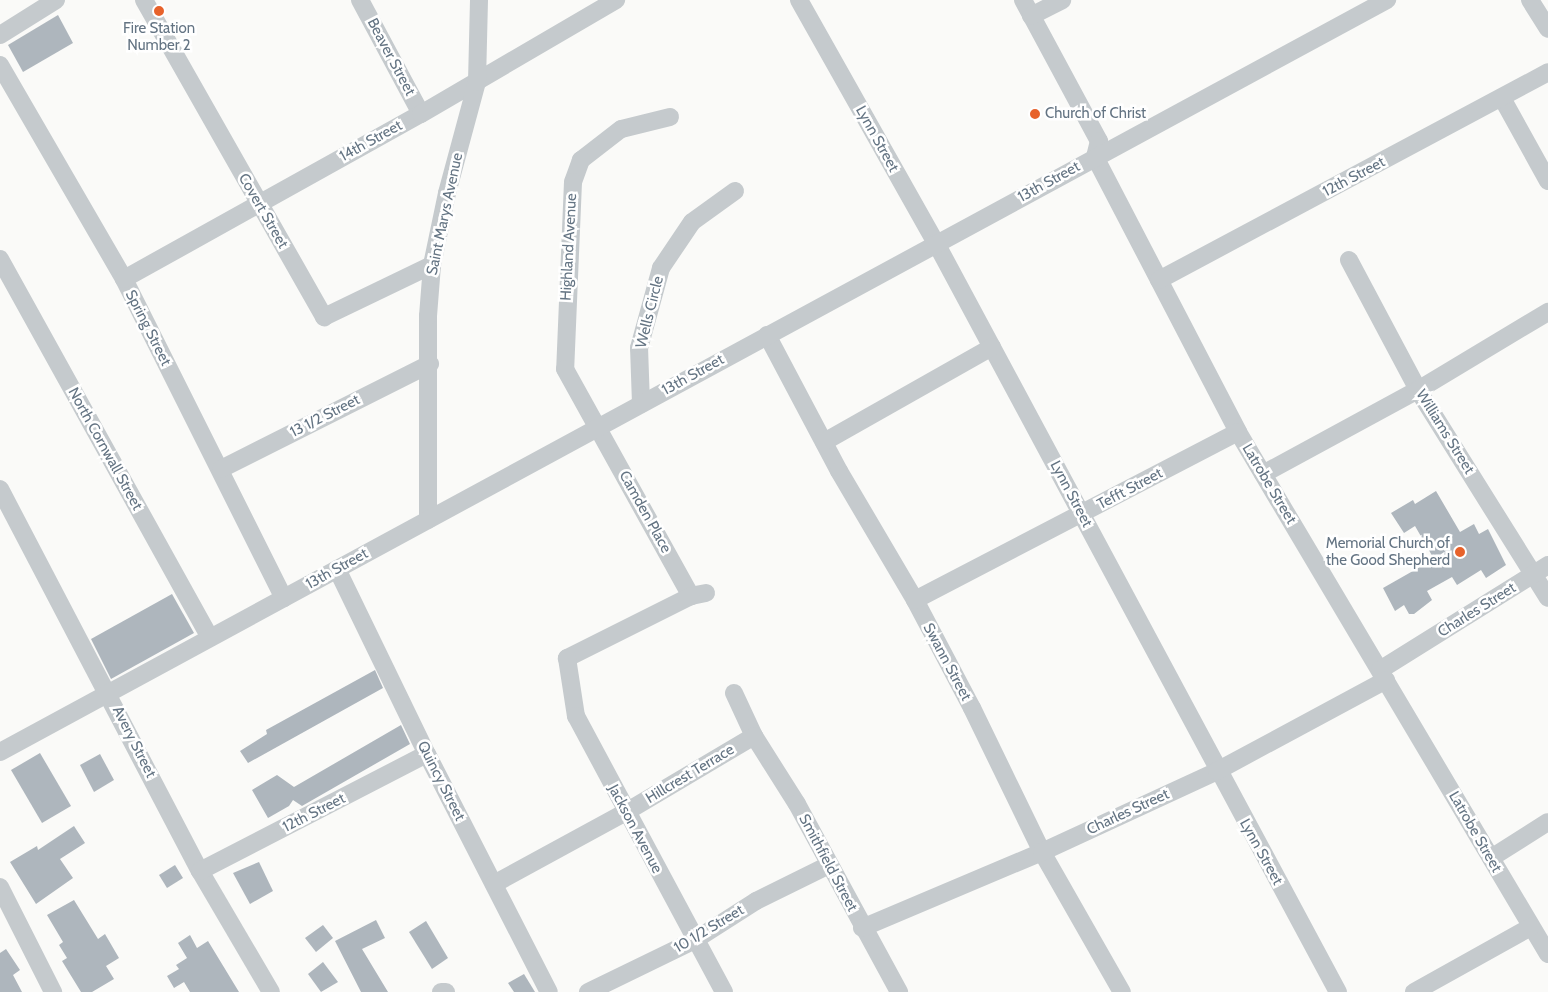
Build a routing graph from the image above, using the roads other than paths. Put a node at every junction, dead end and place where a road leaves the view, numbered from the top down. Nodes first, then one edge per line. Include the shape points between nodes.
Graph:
1 (56, 0) edge
2 (144, 0) edge
3 (360, 0) edge
4 (479, 0) edge
5 (616, 0) edge
6 (799, 0) edge
7 (1023, 0) edge
8 (1062, 0) edge
9 (1387, 0) edge
10 (1530, 0) edge
11 (1032, 16) junction
12 (1548, 29) edge
13 (0, 35) edge
14 (0, 65) edge
15 (1548, 72) edge
16 (477, 82) junction
17 (1502, 98) junction
18 (421, 114) junction
19 (670, 117) dead end
20 (1094, 157) junction
21 (1548, 181) edge
22 (735, 191) dead end
23 (258, 203) junction
24 (936, 243) junction
25 (0, 259) edge
26 (1349, 260) dead end
27 (432, 266) junction
28 (124, 279) junction
29 (1158, 280) junction
30 (1548, 312) edge
31 (767, 335) junction
32 (992, 347) junction
33 (430, 364) junction
34 (1418, 390) junction
35 (641, 404) junction
36 (598, 427) junction
37 (1238, 432) junction
38 (824, 442) junction
39 (221, 469) junction
40 (1263, 474) junction
41 (0, 489) edge
42 (1082, 514) junction
43 (428, 520) junction
44 (337, 569) junction
45 (1541, 569) edge
46 (284, 598) junction
47 (1548, 598) edge
48 (915, 600) junction
49 (210, 638) junction
50 (567, 658) joint
51 (1383, 675) junction
52 (109, 693) junction
53 (734, 693) dead end
54 (754, 736) junction
55 (0, 752) edge
56 (427, 754) junction
57 (1217, 771) junction
58 (626, 812) junction
59 (1548, 822) edge
60 (1042, 852) junction
61 (1491, 858) junction
62 (829, 865) junction
63 (200, 871) junction
64 (494, 884) junction
65 (0, 887) edge
66 (1531, 927) junction
67 (862, 928) junction
68 (695, 940) junction
69 (1548, 954) edge
70 (53, 992) edge
71 (271, 992) edge
72 (549, 992) edge
73 (588, 992) edge
74 (724, 992) edge
75 (899, 992) edge
76 (1122, 992) edge
77 (1338, 992) edge
78 (1414, 992) edge

1 - 13 street
2 - 23 street, Covert Street
3 - 18 street, Beaver Street
4 - 16 street, Saint Marys Avenue
5 - 16 street, 14th Street
6 - 24 street, Lynn Street
7 - 11 street
8 - 11 street
9 - 20 street, 13th Street
10 - 12 street
11 - 20 street via 1099,141
14 - 28 street, Spring Street
15 - 17 street, 12th Street
16 - 18 street, 14th Street
16 - 27 street, Saint Marys Avenue via 447,193
17 - 21 street
17 - 29 street, 12th Street
18 - 23 street, 14th Street
19 - 36 street, Highland Avenue via 621,129 581,160 573,182 565,370
20 - 24 street, 13th Street
20 - 29 street, Latrobe Street
22 - 35 street, Wells Circle via 692,222 662,268 639,348
23 - 27 street, Covert Street via 324,316
23 - 28 street, 14th Street
24 - 31 street, 13th Street
24 - 32 street, Lynn Street
25 - 49 street, North Cornwall Street
26 - 34 street, Williams Street
27 - 33 street, Saint Marys Avenue via 428,316
28 - 39 street, Spring Street
29 - 37 street, Latrobe Street
30 - 34 street
31 - 35 street, 13th Street
31 - 38 street, Swann Street
32 - 38 street
32 - 42 street, Lynn Street
33 - 39 street, 13 1/2 Street
33 - 43 street, Saint Marys Avenue
34 - 40 street
34 - 45 street, Williams Street
35 - 36 street, 13th Street
36 - 43 street, 13th Street
36 - 50 street, Camden Place via 699,594
37 - 40 street, Latrobe Street
37 - 42 street, Tefft Street
38 - 48 street, Swann Street
39 - 46 street, Spring Street
40 - 51 street, Latrobe Street
41 - 52 street, Avery Street
42 - 48 street, Tefft Street
42 - 57 street, Lynn Street
43 - 44 street, 13th Street
44 - 46 street, 13th Street
44 - 56 street, Quincy Street
45 - 47 street, Williams Street
45 - 51 street, Charles Street
46 - 49 street, 13th Street
48 - 60 street, Swann Street
49 - 52 street, 13th Street
50 - 58 street, Jackson Avenue via 576,716
51 - 57 street, Charles Street
51 - 61 street, Latrobe Street
52 - 55 street, 13th Street
52 - 63 street, Avery Street
53 - 54 street, Smithfield Street
54 - 58 street, Hillcrest Terrace
54 - 62 street, Smithfield Street via 797,804
56 - 63 street, 12th Street
56 - 64 street, Quincy Street
57 - 60 street, Charles Street
57 - 77 street, Lynn Street
58 - 64 street, Hillcrest Terrace
58 - 68 street, Jackson Avenue
59 - 61 street
60 - 67 street, Charles Street
60 - 76 street, Swann Street
61 - 66 street, Latrobe Street
62 - 67 street, Smithfield Street
62 - 68 street, 10 1/2 Street via 756,901
63 - 71 street, Avery Street
64 - 72 street, Quincy Street
65 - 70 street
66 - 69 street, Latrobe Street
66 - 78 street
67 - 75 street, Smithfield Street
68 - 73 street, 10 1/2 Street
68 - 74 street, Jackson Avenue

